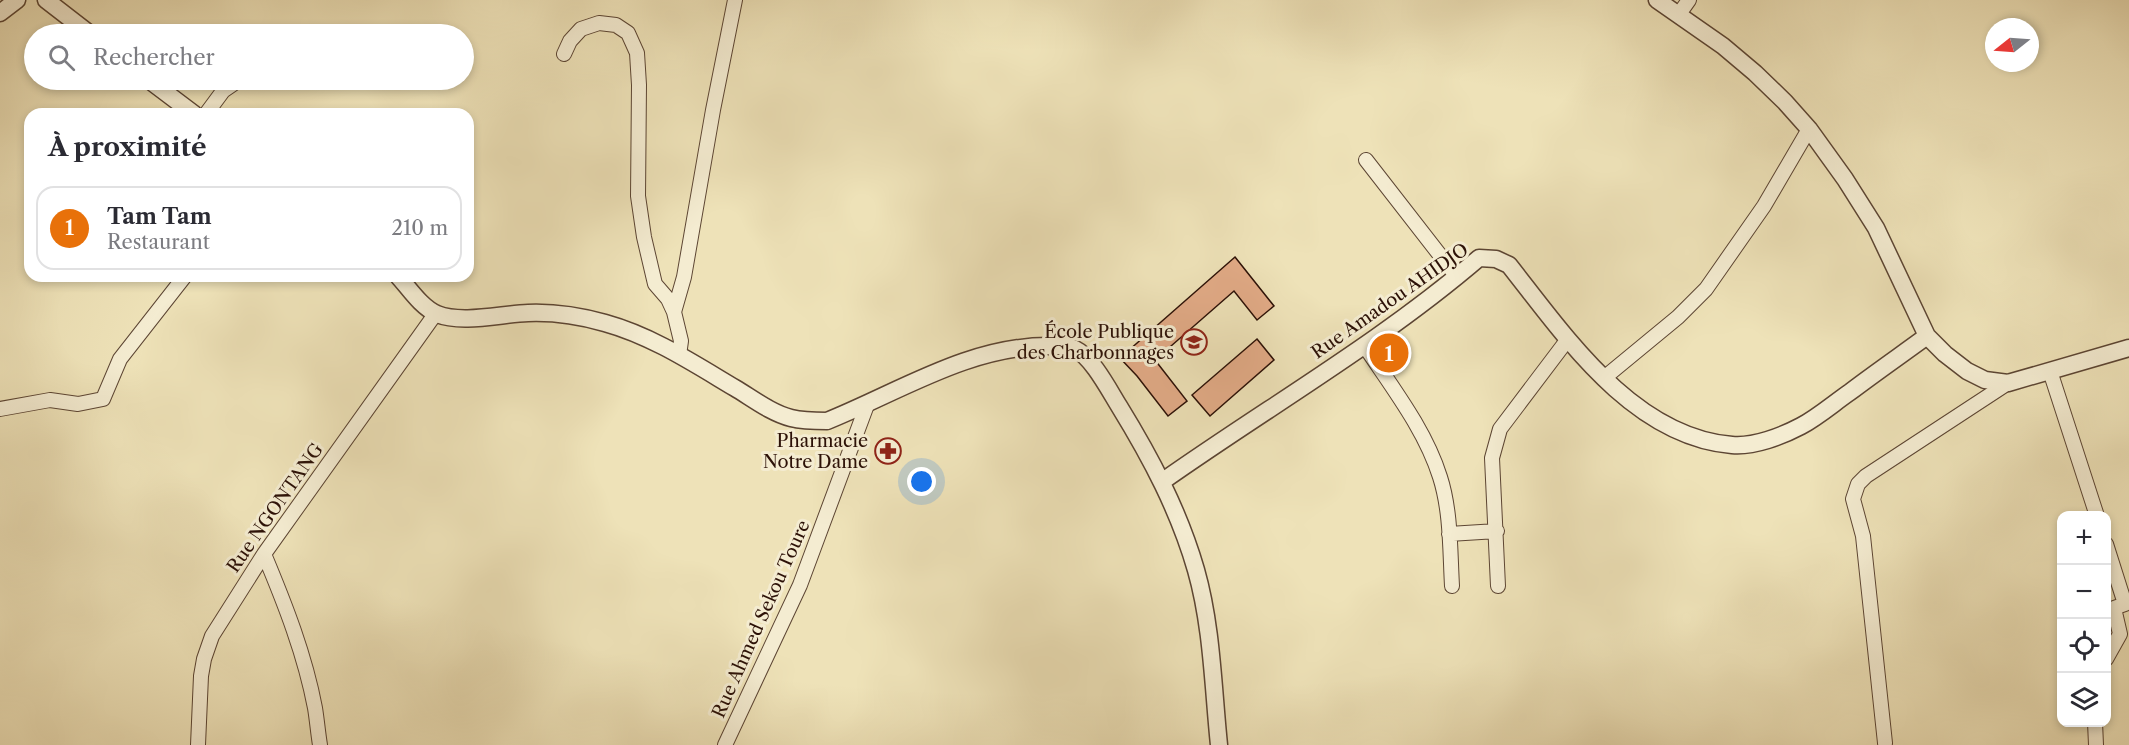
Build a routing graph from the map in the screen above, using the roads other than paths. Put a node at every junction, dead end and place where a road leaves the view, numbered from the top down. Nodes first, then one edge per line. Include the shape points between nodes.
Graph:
1 (17, 0) edge
2 (46, 0) edge
3 (735, 0) edge
4 (1657, 0) edge
5 (1689, 0) edge
6 (0, 13) edge
7 (1679, 14) junction
8 (77, 24) edge
9 (564, 54) dead end
10 (162, 90) edge
11 (224, 90) edge
12 (186, 108) edge
13 (210, 108) edge
14 (1809, 129) junction
15 (1366, 160) dead end
16 (1457, 278) junction
17 (179, 282) edge
18 (403, 282) edge
19 (674, 312) junction
20 (436, 313) junction
21 (1927, 336) junction
22 (1568, 339) junction
23 (1364, 345) junction
24 (2129, 348) edge
25 (679, 355) junction
26 (2050, 371) junction
27 (1605, 378) junction
28 (2008, 383) junction
29 (867, 405) junction
30 (0, 409) edge
31 (1163, 481) junction
32 (2095, 511) edge
33 (1497, 531) junction
34 (1449, 534) junction
35 (264, 554) junction
36 (2111, 560) edge
37 (1452, 586) dead end
38 (1498, 586) dead end
39 (2111, 651) edge
40 (2095, 727) edge
41 (1885, 743) dead end
42 (198, 745) edge
43 (320, 745) edge
44 (725, 745) edge
45 (1219, 745) edge
46 (2096, 745) edge

1 - 6 street
2 - 8 street
3 - 19 street via 684,277
4 - 7 street
5 - 7 street
7 - 14 street via 1755,73
9 - 19 street via 581,29 599,23 616,25 628,33 637,53 638,196 642,227 655,284
10 - 12 street
11 - 13 street
14 - 21 street via 1876,228
14 - 27 street via 1764,206 1706,289
15 - 16 street
16 - 22 street, Rue Amadou AHIDJO via 1479,258 1509,265
16 - 23 street, Rue Amadou AHIDJO
17 - 30 street via 120,359 103,399 78,404 50,400
18 - 20 street
19 - 25 street via 681,341
20 - 25 street via 458,318 562,314 622,328
20 - 35 street, Rue NGONTANG
21 - 27 street, Rue Amadou AHIDJO via 1808,422 1758,442 1733,445 1701,440 1674,430 1646,413
21 - 28 street via 1967,371 1985,380
22 - 27 street, Rue Amadou AHIDJO
22 - 33 street via 1500,429 1492,458
23 - 31 street, Rue Amadou AHIDJO
23 - 34 street via 1429,449 1440,477
24 - 26 street
25 - 29 street via 789,418 827,421
26 - 28 street
26 - 32 street
28 - 41 street via 1858,484 1853,499 1863,536
29 - 31 street via 929,375 1005,350 1028,346 1075,349 1094,365
29 - 44 street, Rue Ahmed Sekou Toure via 800,585
31 - 45 street via 1196,571 1207,627
33 - 34 street
33 - 38 street
34 - 37 street
35 - 42 street, Rue NGONTANG via 212,636 204,659
35 - 43 street via 302,656
36 - 39 street via 2125,604 2114,608 2121,634
40 - 46 street

